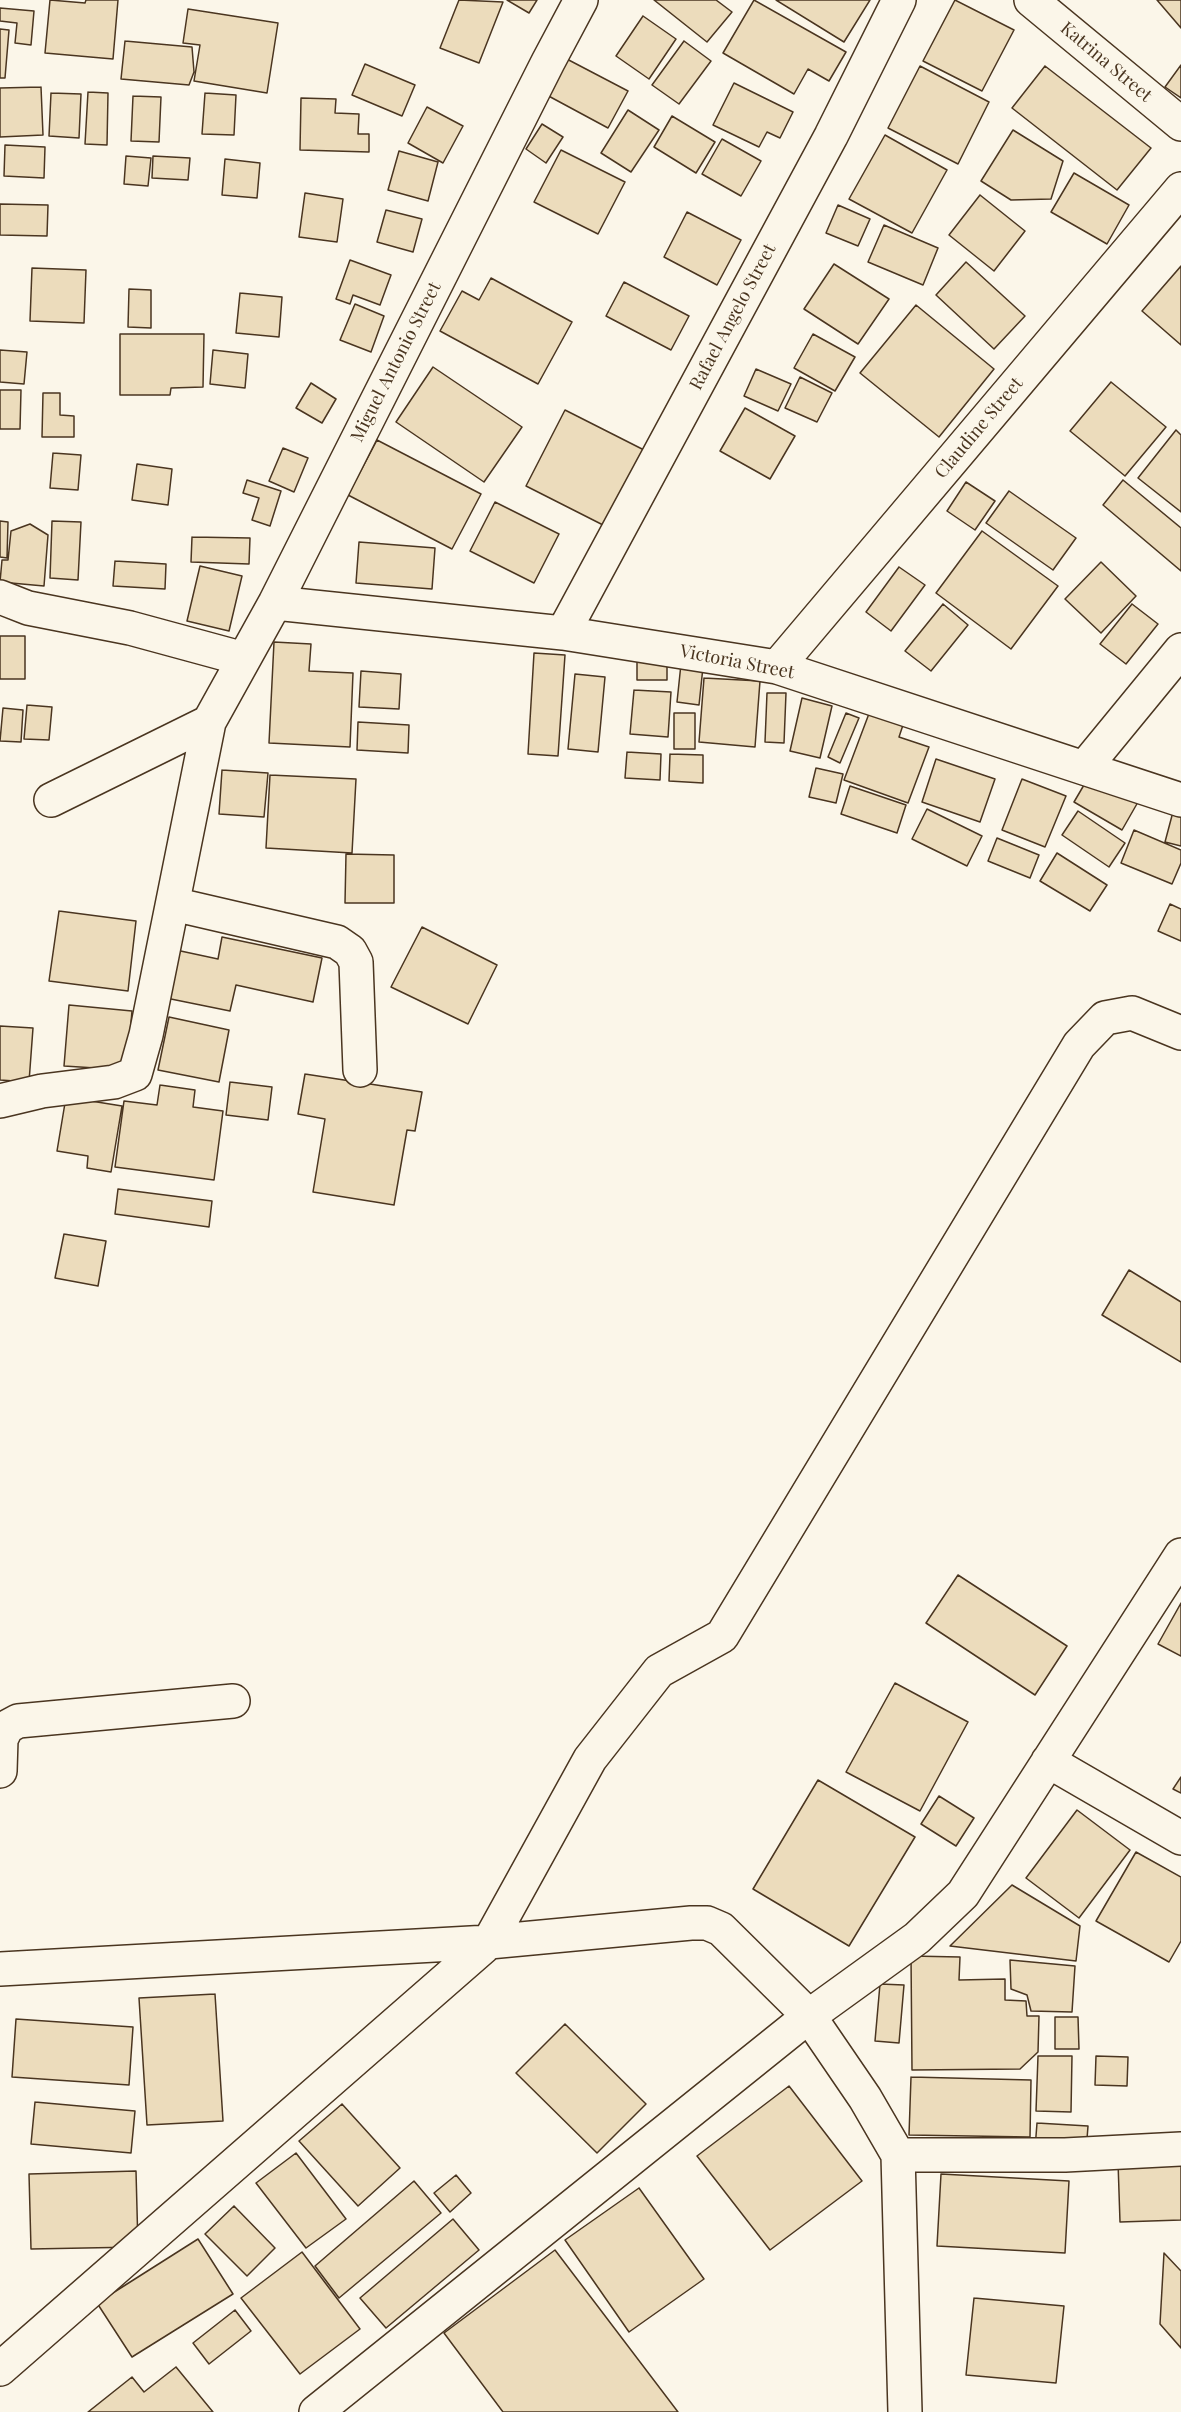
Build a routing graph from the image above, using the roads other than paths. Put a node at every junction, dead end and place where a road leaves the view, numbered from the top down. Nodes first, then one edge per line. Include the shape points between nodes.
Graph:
1 (581, 0) edge
2 (899, 0) edge
3 (1031, 0) edge
4 (1181, 124) edge
5 (1181, 189) edge
6 (0, 597) edge
7 (275, 603) junction
8 (563, 633) junction
9 (1181, 650) edge
10 (244, 659) junction
11 (777, 666) junction
12 (209, 722) junction
13 (1085, 768) junction
14 (51, 800) dead end
15 (1181, 800) edge
16 (173, 904) junction
17 (1181, 1033) edge
18 (360, 1070) dead end
19 (0, 1101) edge
20 (1181, 1555) edge
21 (233, 1701) dead end
22 (1048, 1761) junction
23 (0, 1771) edge
24 (1181, 1838) edge
25 (489, 1942) junction
26 (0, 1970) edge
27 (809, 2016) junction
28 (1181, 2149) edge
29 (898, 2155) junction
30 (0, 2368) edge
31 (316, 2412) edge
32 (905, 2412) edge

1 - 7 street, Miguel Antonio Street
2 - 8 street, Rafael Angelo Street via 831,136
3 - 4 street, Katrina Street
5 - 11 street, Claudine Street
6 - 10 street via 28,608 130,628
7 - 8 street, Victoria Street
7 - 10 street, Miguel Antonio Street
8 - 11 street, Victoria Street
9 - 13 street
10 - 12 street, Miguel Antonio Street
11 - 13 street, Victoria Street
12 - 14 street
12 - 16 street, Miguel Antonio Street
13 - 15 street, Victoria Street
16 - 18 street via 338,942 350,951 356,962
16 - 19 street, Miguel Antonio Street via 135,1074 114,1082
17 - 25 street via 1132,1013 1105,1018 1079,1045 722,1636 659,1671 590,1759
20 - 22 street
21 - 23 street via 18,1721 7,1727 1,1739
22 - 24 street
22 - 27 street via 963,1894 917,1938
25 - 26 street
25 - 27 street via 707,1923 721,1929
25 - 30 street
27 - 29 street
27 - 31 street
28 - 29 street via 1065,2155
29 - 32 street

